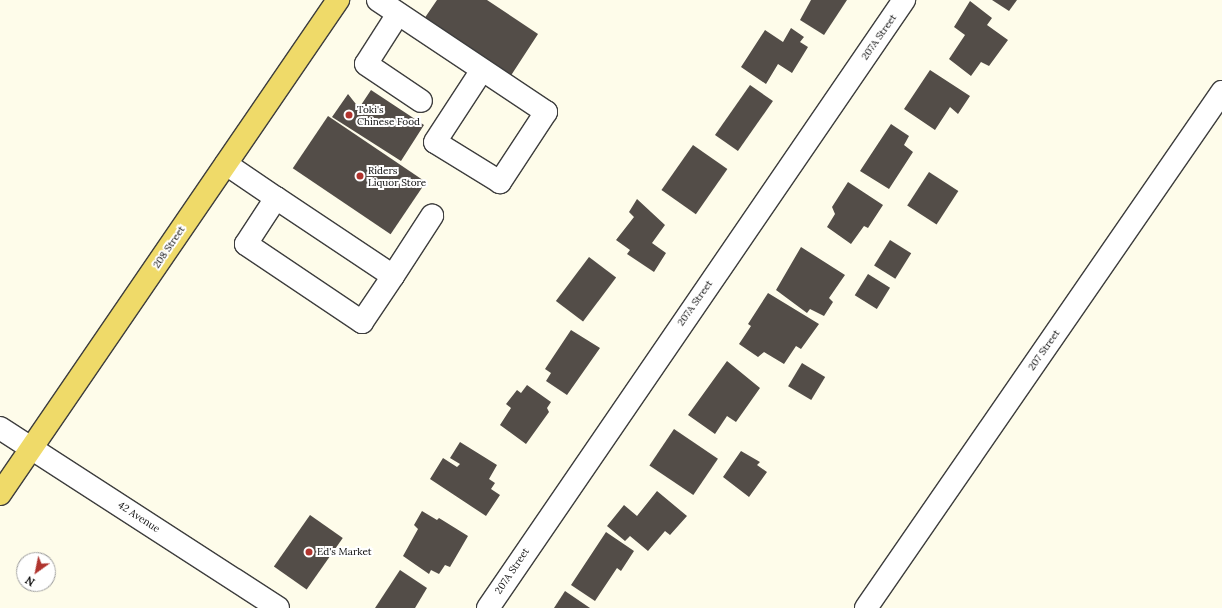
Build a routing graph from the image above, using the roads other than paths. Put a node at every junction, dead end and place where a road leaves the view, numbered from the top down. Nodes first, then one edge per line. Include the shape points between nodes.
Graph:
1 (338, 0) edge
2 (378, 0) edge
3 (904, 0) edge
4 (398, 14) junction
5 (482, 70) junction
6 (1222, 92) edge
7 (421, 101) dead end
8 (226, 164) junction
9 (276, 198) junction
10 (432, 216) dead end
11 (393, 276) junction
12 (0, 428) edge
13 (33, 448) junction
14 (0, 494) edge
15 (272, 606) edge
16 (488, 608) edge
17 (866, 608) edge

1 - 8 main road, 208 Street
2 - 4 street
3 - 16 street, 207A Street
4 - 5 street
4 - 7 street via 366,64
5 - 5 street via 435,142 500,182 546,112
6 - 17 street, 207 Street
8 - 9 street
8 - 13 main road, 208 Street
9 - 11 street
9 - 11 street via 246,244 362,322
10 - 11 street
12 - 13 street, 42 Avenue
13 - 14 main road, 208 Street
13 - 15 street, 42 Avenue

